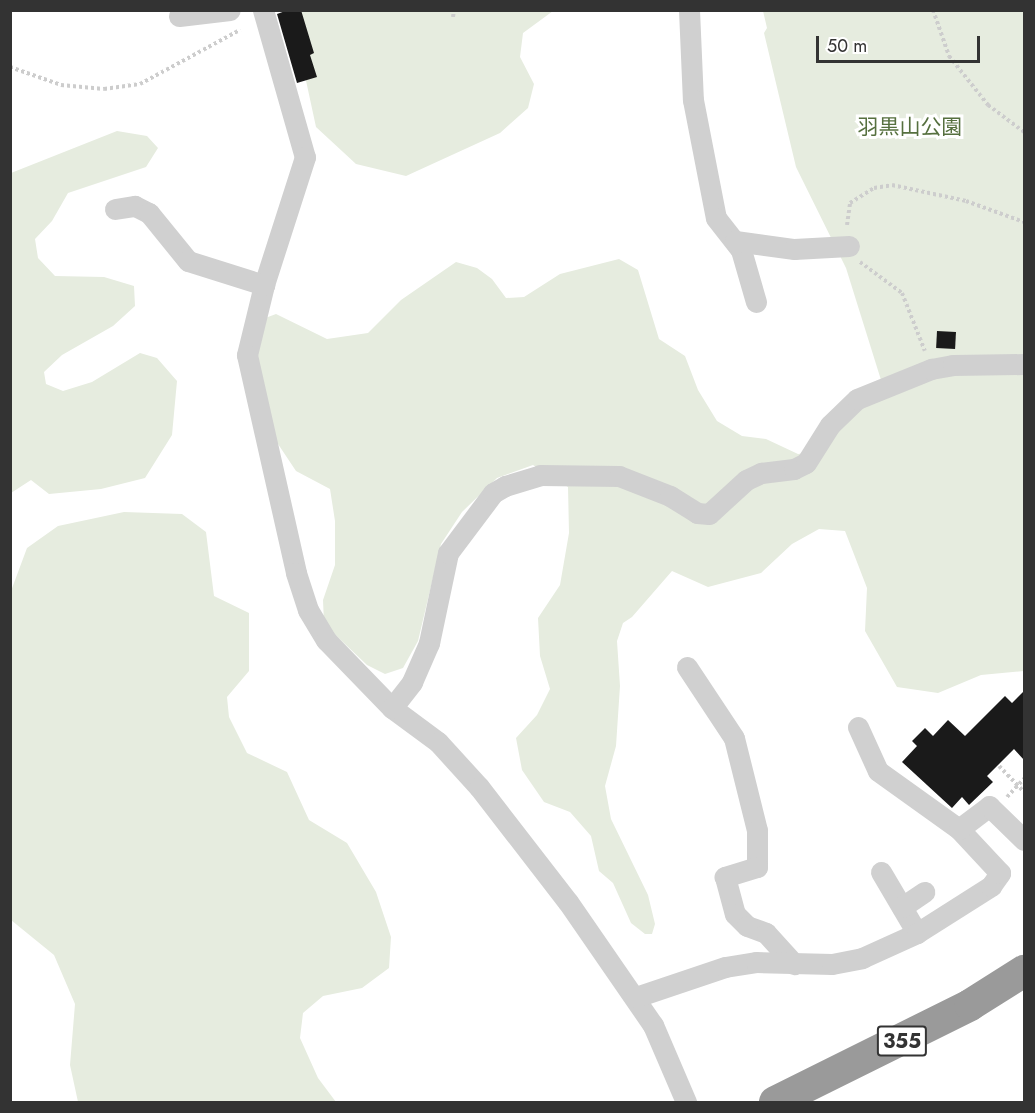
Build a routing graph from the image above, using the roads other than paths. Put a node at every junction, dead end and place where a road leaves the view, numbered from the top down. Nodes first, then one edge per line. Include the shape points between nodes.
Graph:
1 (230, 10) edge
2 (689, 10) edge
3 (263, 13) edge
4 (179, 16) dead end
5 (115, 209) dead end
6 (735, 241) junction
7 (849, 246) road end
8 (264, 285) junction
9 (756, 302) dead end
10 (1024, 364) edge
11 (687, 667) dead end
12 (392, 708) junction
13 (858, 727) dead end
14 (959, 829) junction
15 (1024, 840) edge
16 (881, 872) dead end
17 (924, 892) dead end
18 (902, 907) junction
19 (916, 933) junction
20 (794, 964) junction
21 (1024, 971) edge
22 (636, 997) junction
23 (686, 1102) edge
24 (775, 1102) edge

1 - 4 street
2 - 6 street via 693,100 716,218
3 - 8 street via 305,157
5 - 8 street via 135,206 149,213 188,261
6 - 7 street via 794,249
6 - 9 street
8 - 12 street via 247,356 296,573 316,626
10 - 12 street via 931,369 857,399 830,425 806,463 746,480 709,514 697,513 670,496 619,476 540,475 505,486 494,493 447,553 429,643 412,682
11 - 20 street via 734,738 757,830 757,867 725,877 735,914 747,926 766,933
12 - 22 street via 438,742 479,787
13 - 14 street via 878,771
14 - 15 street via 989,806
14 - 19 street via 1000,873 991,886
16 - 18 street
17 - 18 street
18 - 19 street
19 - 20 street via 861,958 832,964
20 - 22 street via 756,962 725,967
21 - 24 highway, 355 via 961,1010
22 - 23 street via 669,1057

